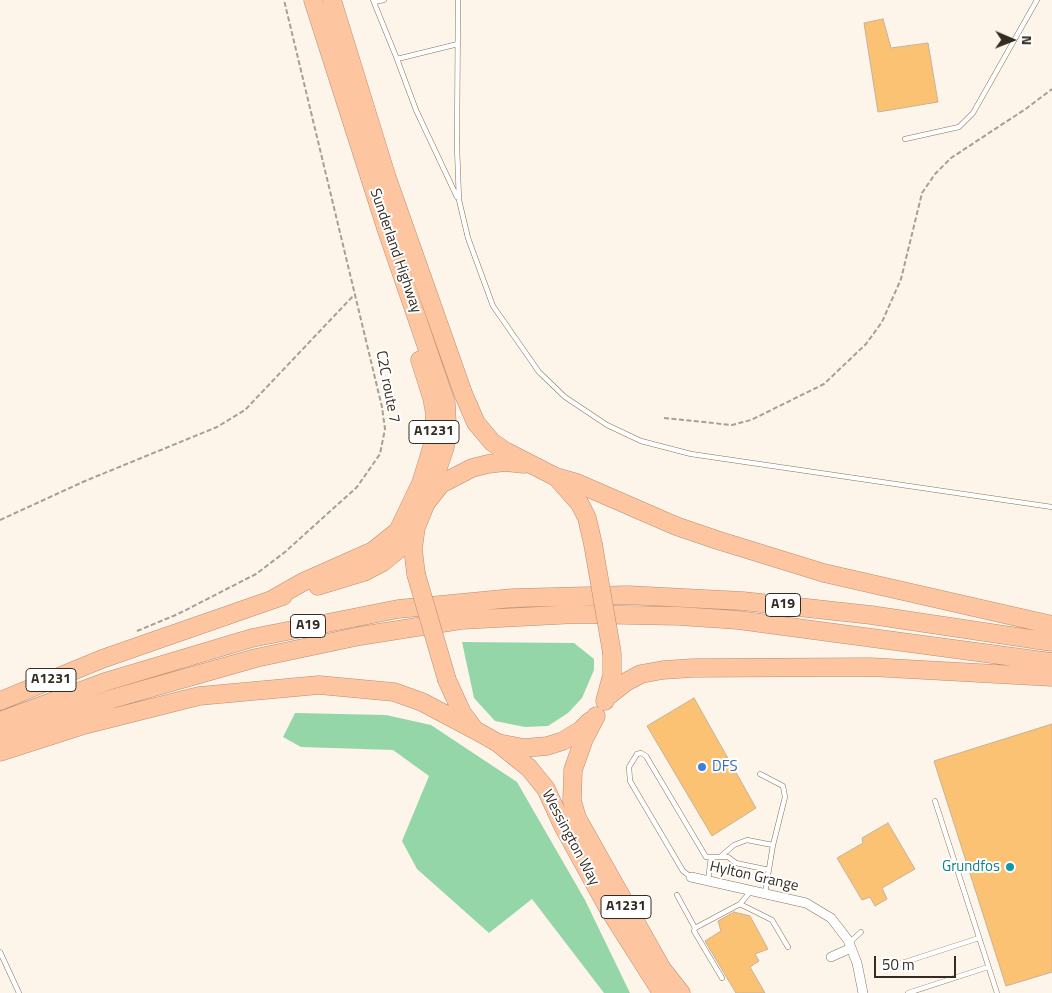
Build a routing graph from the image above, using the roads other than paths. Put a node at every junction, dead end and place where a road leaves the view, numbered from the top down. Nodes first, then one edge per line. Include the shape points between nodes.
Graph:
1 (313, 0) edge
2 (332, 0) edge
3 (384, 0) edge
4 (458, 0) edge
5 (1037, 0) edge
6 (373, 1) edge
7 (458, 44) junction
8 (397, 59) junction
9 (905, 140) dead end
10 (374, 191) junction
11 (459, 200) junction
12 (532, 466) junction
13 (556, 477) junction
14 (426, 503) junction
15 (1052, 507) edge
16 (416, 528) junction
17 (273, 598) junction
18 (1052, 625) edge
19 (1052, 642) edge
20 (1052, 662) edge
21 (1052, 677) edge
22 (607, 697) junction
23 (0, 701) edge
24 (596, 716) junction
25 (0, 721) edge
26 (475, 730) junction
27 (0, 739) edge
28 (498, 743) junction
29 (0, 752) edge
30 (760, 774) dead end
31 (935, 801) dead end
32 (773, 845) junction
33 (720, 856) junction
34 (711, 857) junction
35 (769, 870) junction
36 (691, 877) joint
37 (708, 881) junction
38 (752, 890) junction
39 (765, 893) junction
40 (677, 895) dead end
41 (740, 904) junction
42 (695, 928) junction
43 (861, 932) dead end
44 (979, 938) junction
45 (850, 946) junction
46 (788, 947) dead end
47 (0, 952) edge
48 (831, 957) dead end
49 (899, 964) dead end
50 (988, 967) junction
51 (722, 978) dead end
52 (18, 993) edge
53 (662, 993) edge
54 (681, 993) edge
55 (863, 993) edge
56 (908, 993) edge
57 (996, 993) edge

1 - 10 highway, Sunderland Highway / A1231
2 - 12 highway, Sunderland Highway / A1231 via 387,178 470,411 484,435
3 - 6 lane
4 - 7 lane
5 - 9 lane via 973,113 959,127
6 - 8 lane
7 - 8 lane
7 - 11 lane
8 - 11 lane via 416,110
10 - 14 highway, Sunderland Highway / A1231 via 446,403 445,447
10 - 17 highway, A1231 via 381,242 432,398 431,453 407,515 387,542
11 - 15 lane via 468,238 492,306 538,372 565,397 607,425 641,441 691,454
12 - 13 highway, A1231
12 - 14 highway, A1231 via 505,462 472,468 441,484
13 - 18 highway via 717,540 824,573
13 - 22 highway, A1231, bridge via 570,490 587,518 612,653
14 - 16 highway, A1231
16 - 17 highway, A1231 via 395,553 364,572
16 - 26 highway, A1231, bridge via 413,549 416,574 447,680 462,713
17 - 23 highway, A1231 via 102,659
19 - 25 highway, A19 via 871,615 743,601 628,595 513,598 398,610 252,638 108,681
20 - 27 highway, A19 via 728,619 577,614 461,620 360,636 256,658 115,698
21 - 22 highway, A1231 via 870,667 744,666 663,670 633,678
22 - 24 highway, A1231
24 - 28 highway, A1231 via 581,730 555,744 524,748
24 - 54 highway, Wessington Way / A1231 via 573,770 572,801 577,818 662,969
26 - 28 highway, A1231
26 - 29 highway via 422,702 394,692 319,685 199,696 92,723
28 - 53 highway, Wessington Way / A1231 via 523,762 546,789 608,908
30 - 32 lane via 783,786 784,797
31 - 44 lane
32 - 33 lane via 746,840
32 - 35 lane
33 - 34 lane
33 - 35 lane
34 - 36 lane via 706,857 646,756 637,754 629,767 630,781 683,871
34 - 37 lane
35 - 39 lane
36 - 37 street, Hylton Grange
37 - 38 street, Hylton Grange
38 - 39 street, Hylton Grange
38 - 41 lane
39 - 45 street, Hylton Grange via 806,903 831,918
40 - 42 lane
41 - 42 lane
41 - 46 lane via 772,920
42 - 51 lane
43 - 45 lane
44 - 49 lane
44 - 50 lane
45 - 48 street
45 - 55 street, Hylton Grange
47 - 52 lane
50 - 56 lane
50 - 57 lane

